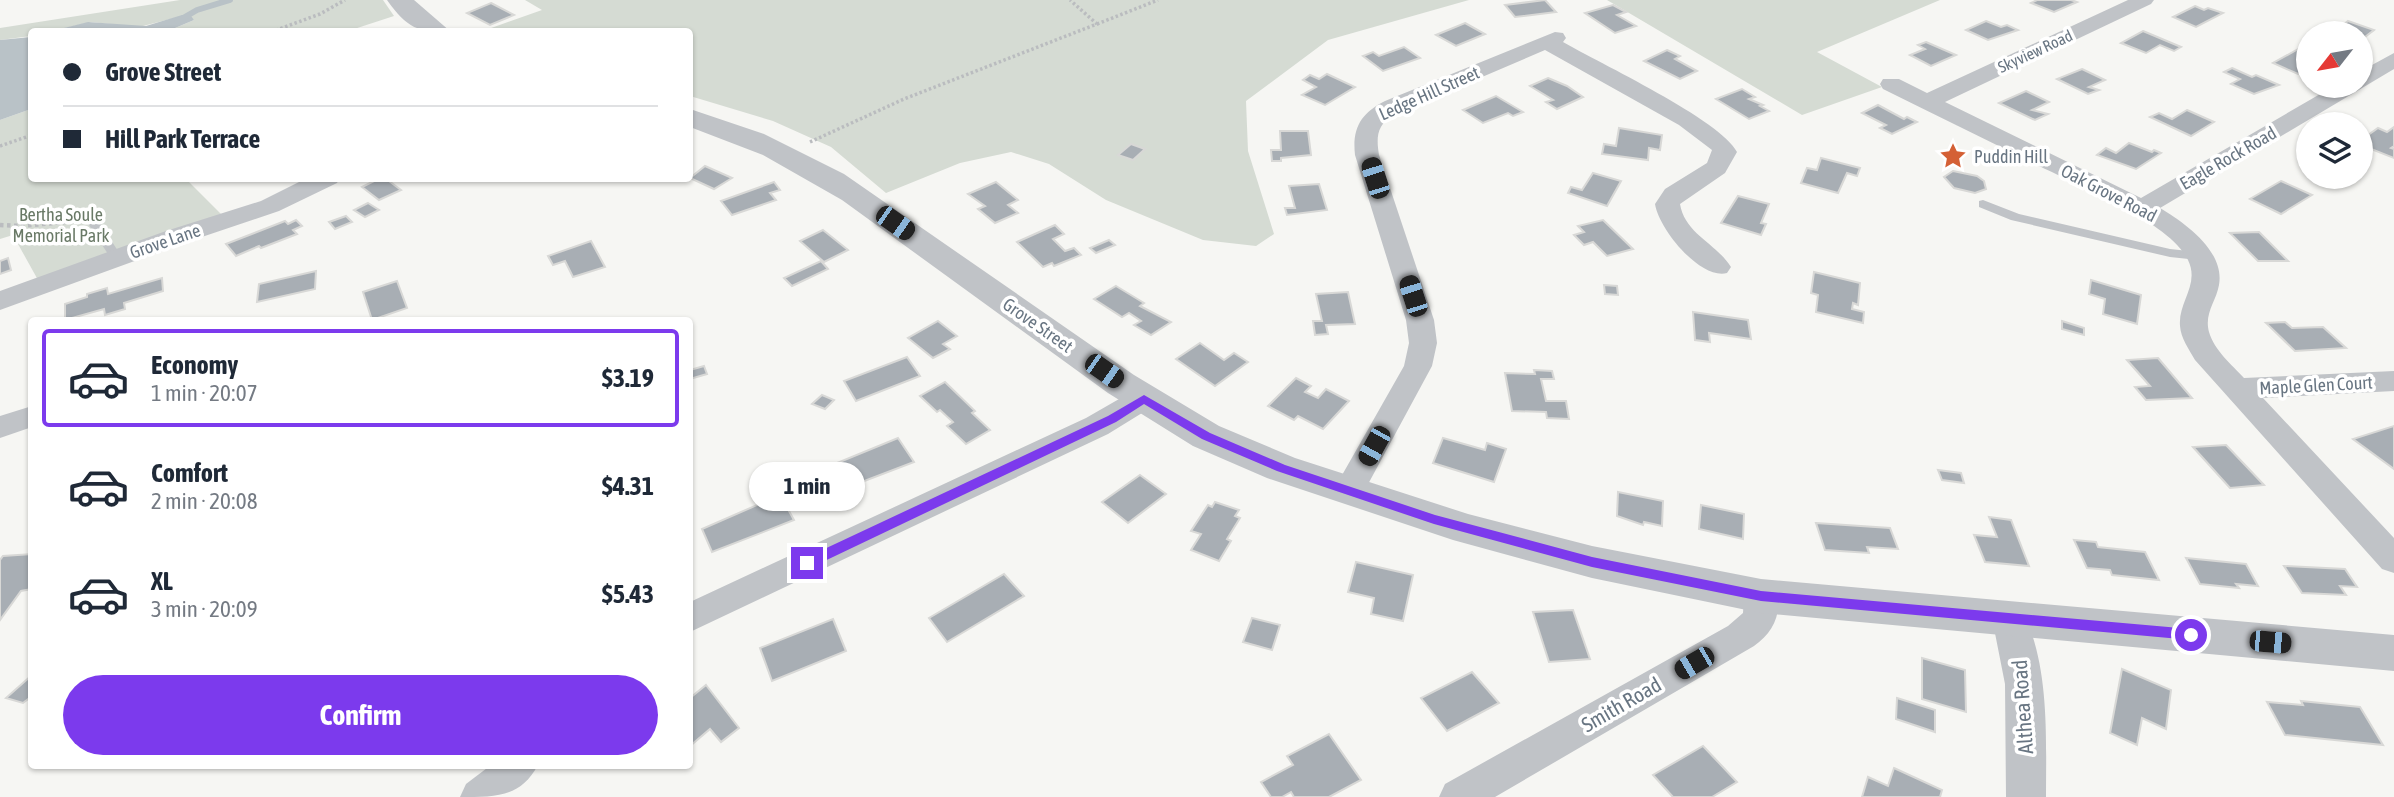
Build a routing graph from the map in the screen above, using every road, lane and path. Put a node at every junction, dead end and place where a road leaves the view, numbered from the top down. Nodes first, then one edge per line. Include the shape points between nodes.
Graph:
1 (345, 0) edge
2 (400, 0) edge
3 (1069, 0) edge
4 (1158, 0) edge
5 (2144, 0) edge
6 (1097, 24) junction
7 (282, 28) edge
8 (432, 28) edge
9 (2394, 60) edge
10 (2373, 73) edge
11 (1891, 84) dead end
12 (2330, 98) edge
13 (1927, 102) junction
14 (693, 119) edge
15 (28, 136) edge
16 (0, 146) edge
17 (787, 154) junction
18 (320, 182) edge
19 (1983, 204) dead end
20 (2142, 208) junction
21 (91, 219) joint
22 (0, 225) edge
23 (2199, 256) junction
24 (116, 257) junction
25 (1718, 267) dead end
26 (0, 301) edge
27 (2394, 381) edge
28 (2238, 389) junction
29 (1144, 398) junction
30 (28, 417) edge
31 (0, 427) edge
32 (1349, 491) junction
33 (2394, 560) edge
34 (1761, 596) junction
35 (693, 617) edge
36 (2009, 618) junction
37 (2394, 653) edge
38 (514, 769) edge
39 (480, 797) edge
40 (1459, 797) edge
41 (2026, 797) edge

1 - 7 path
2 - 8 street
3 - 6 path
4 - 6 path
5 - 13 street, Skyview Road
6 - 17 path via 904,99
9 - 10 street
11 - 13 street, Oak Grove Road
12 - 20 street, Eagle Rock Road
13 - 20 street, Oak Grove Road
14 - 17 street, Grove Street
15 - 16 path
17 - 29 street, Grove Street via 853,193
18 - 24 street, Grove Lane via 271,206
19 - 23 lane via 2006,215
20 - 23 street, Oak Grove Road via 2170,226
21 - 22 path
21 - 24 lane
23 - 28 street via 2206,285 2194,317 2195,335
24 - 26 street, Grove Lane
25 - 32 street, Ledge Hill Street via 1680,234 1667,210 1675,192 1720,163 1725,152 1722,146 1688,120 1551,40 1373,116 1365,137 1367,155 1420,320 1423,343 1412,378
27 - 28 street, Maple Glen Court
28 - 33 street
29 - 32 street, Grove Street via 1234,449
29 - 35 street via 1097,426
30 - 31 street
32 - 34 street, Grove Street via 1548,551
34 - 36 street, Grove Street
34 - 40 street, Smith Road via 1761,614 1746,632
36 - 37 street, Grove Street
36 - 41 street, Althea Road via 2024,685
38 - 39 street

